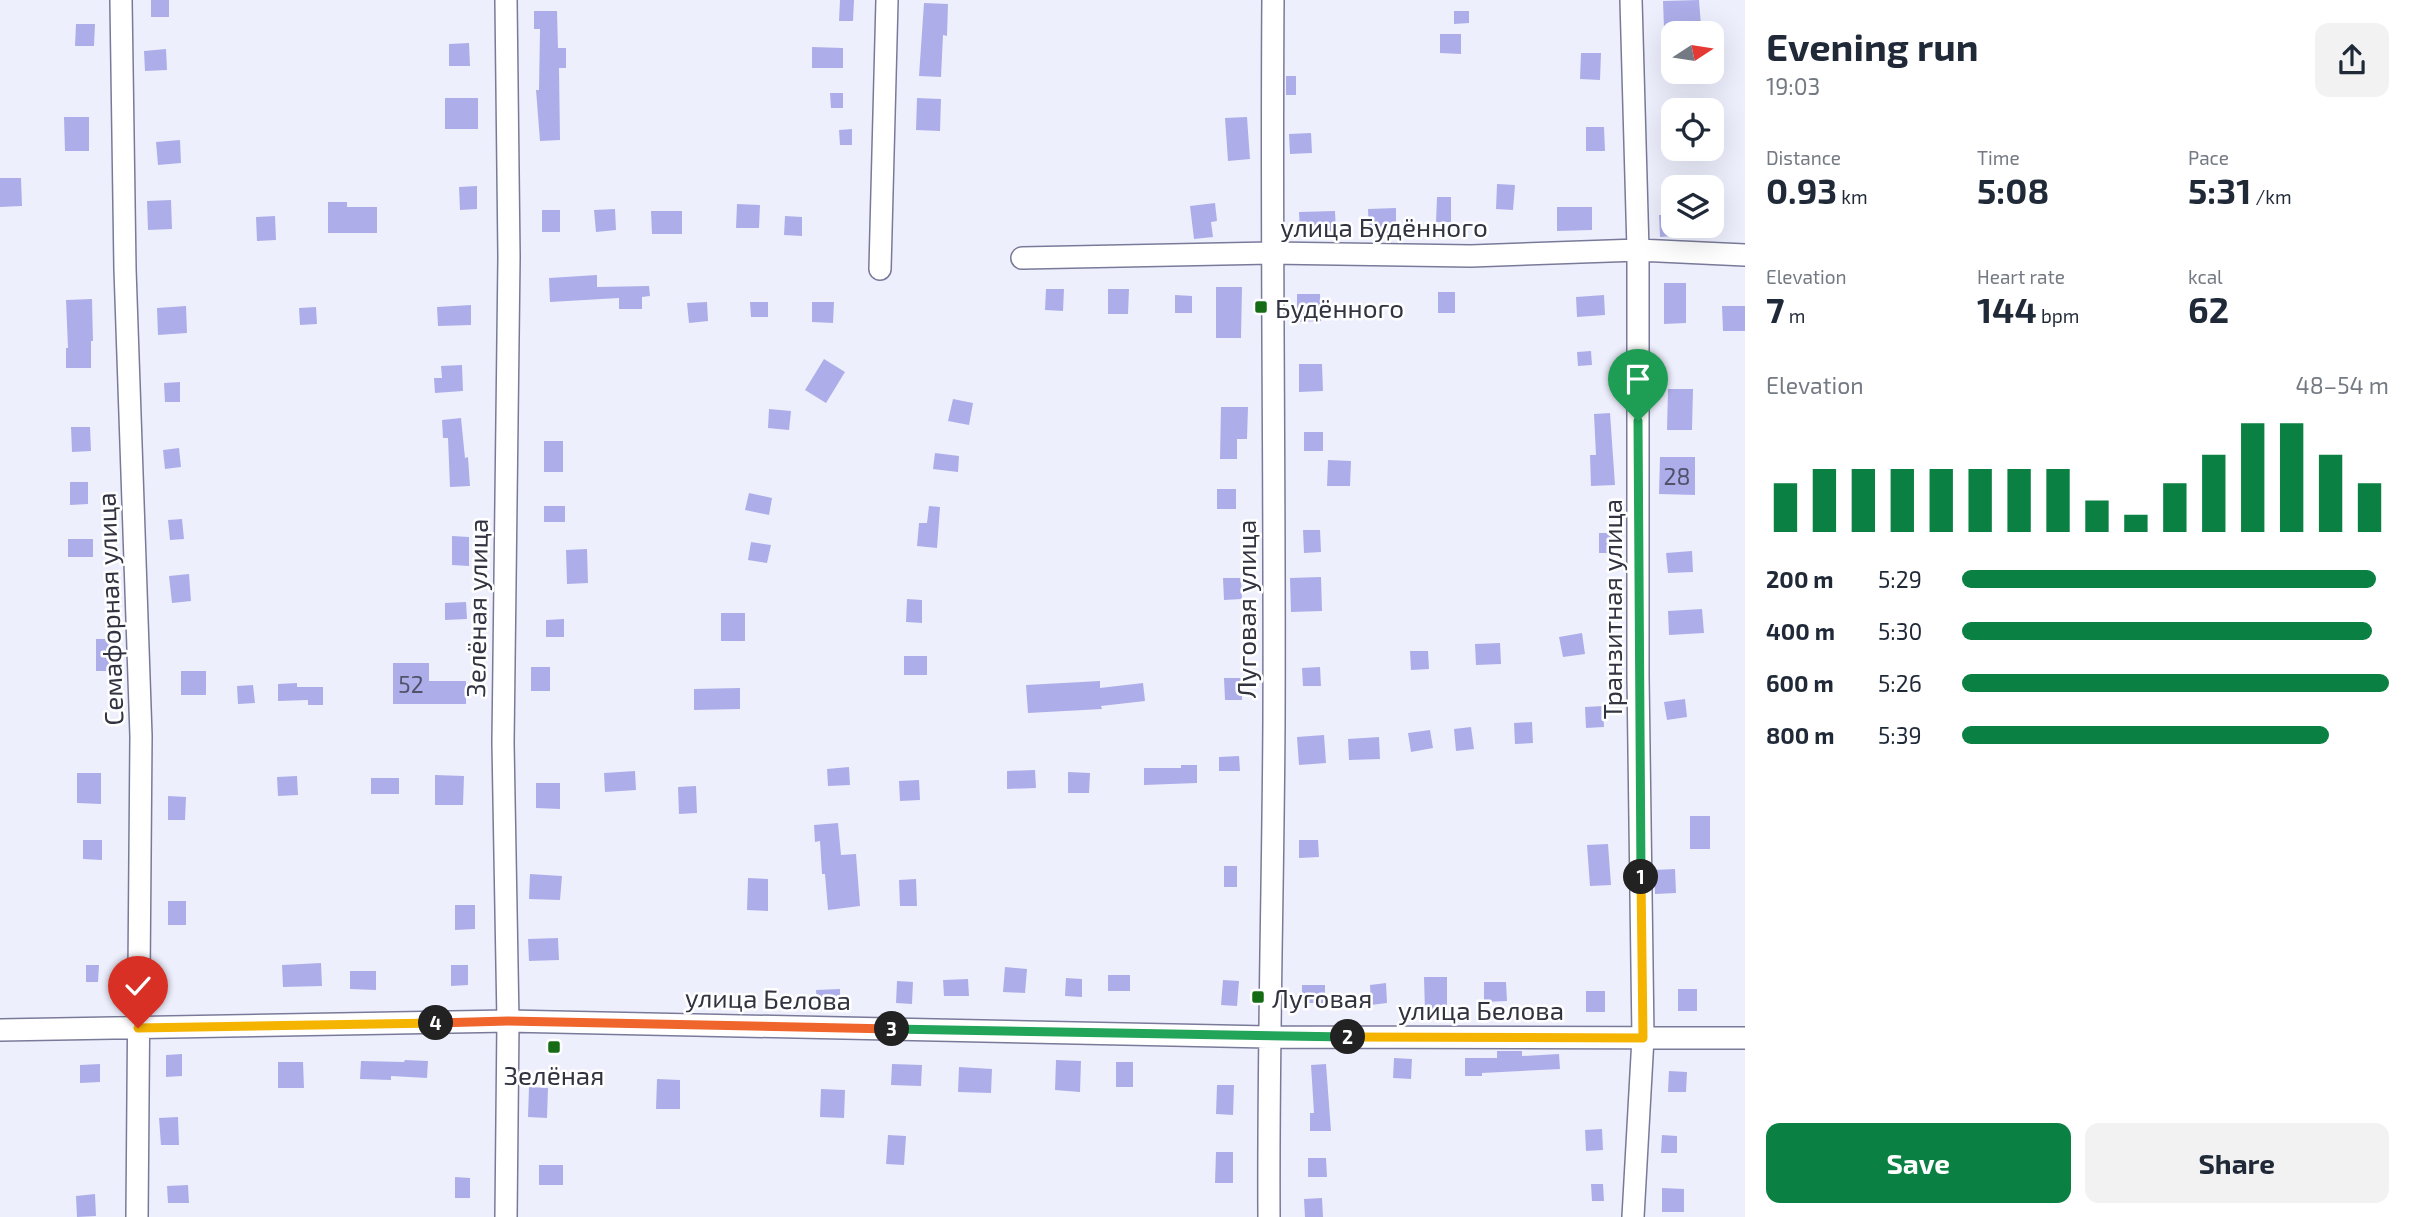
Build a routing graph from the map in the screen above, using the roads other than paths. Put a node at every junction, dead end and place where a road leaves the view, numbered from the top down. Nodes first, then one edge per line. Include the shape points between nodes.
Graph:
1 (121, 0) edge
2 (506, 0) edge
3 (887, 0) edge
4 (1273, 0) edge
5 (1631, 0) edge
6 (1638, 250) junction
7 (1271, 253) junction
8 (1745, 255) edge
9 (1022, 258) dead end
10 (880, 269) dead end
11 (508, 1021) junction
12 (138, 1028) junction
13 (0, 1030) edge
14 (1268, 1037) junction
15 (1643, 1038) junction
16 (1745, 1038) edge
17 (137, 1217) edge
18 (506, 1217) edge
19 (1269, 1217) edge
20 (1633, 1217) edge

1 - 12 street, Семафорная улица via 141,736
2 - 11 street, Зелёная улица via 509,257 503,743
3 - 10 street
4 - 7 street, Луговая улица
5 - 6 street, Транзитная улица
6 - 7 street, улица Будённого via 1471,256
6 - 8 street, улица Будённого
6 - 15 street, Транзитная улица
7 - 9 street, улица Будённого
7 - 14 street, Луговая улица via 1274,722
11 - 12 street, улица Белова
11 - 14 street, улица Белова
11 - 18 street, Зелёная улица
12 - 13 street, улица Белова
12 - 17 street, Семафорная улица
14 - 15 street, улица Белова
14 - 19 street, Луговая улица
15 - 16 street, улица Белова
15 - 20 street, Транзитная улица

